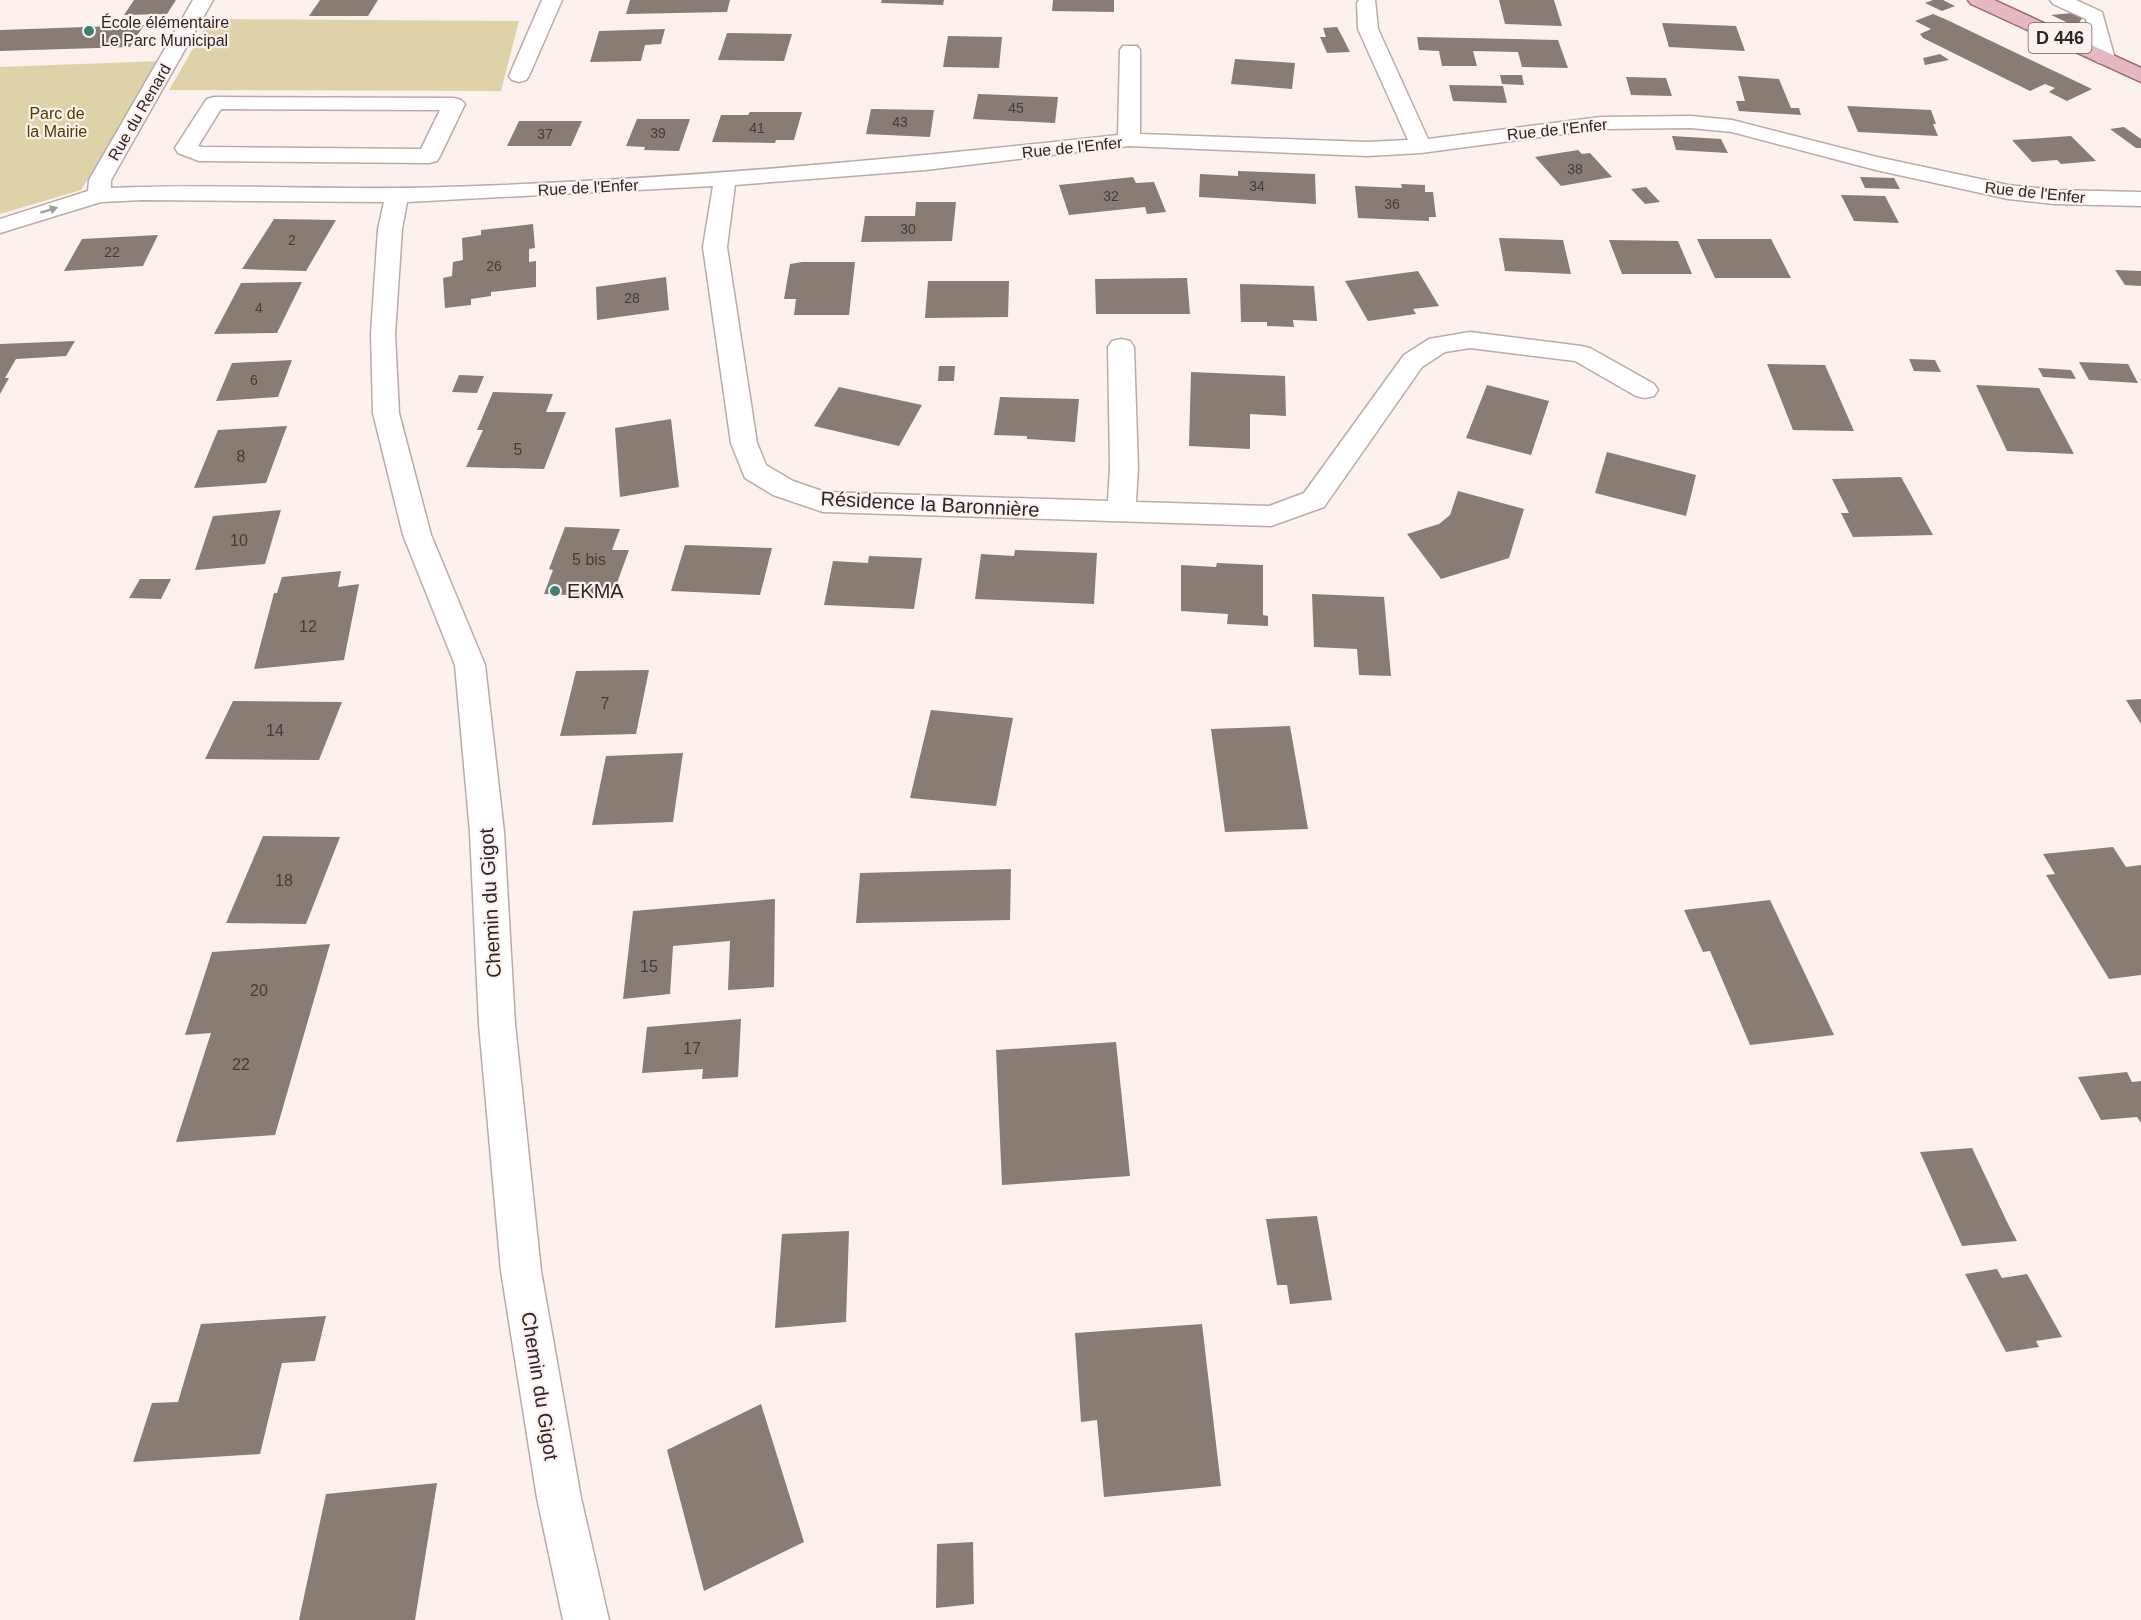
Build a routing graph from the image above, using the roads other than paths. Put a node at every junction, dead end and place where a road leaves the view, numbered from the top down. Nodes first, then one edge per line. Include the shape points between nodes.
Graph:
1 (203, 0) edge
2 (552, 0) edge
3 (1978, 0) edge
4 (2060, 0) edge
5 (1367, 3) dead end
6 (1130, 50) dead end
7 (2105, 59) junction
8 (519, 76) dead end
9 (2141, 76) edge
10 (1129, 140) junction
11 (1421, 146) junction
12 (342, 156) junction
13 (725, 179) junction
14 (99, 195) junction
15 (397, 195) junction
16 (320, 196) junction
17 (2141, 199) edge
18 (0, 226) edge
19 (1121, 348) dead end
20 (1645, 390) dead end
21 (1121, 513) junction
22 (586, 1620) edge

1 - 14 street, Rue du Renard via 100,180
2 - 8 street
3 - 7 main road, D 446
4 - 7 street via 2095,16
5 - 11 street via 1368,29
6 - 10 street
7 - 9 main road, D 446
10 - 11 street, Rue de l'Enfer via 1367,149
10 - 13 street, Rue de l'Enfer via 925,163
11 - 17 street, Rue de l'Enfer via 1602,123 1691,122 1732,126 2008,192
12 - 12 street via 429,156 454,104 214,103 186,148 199,154
12 - 16 street
13 - 15 street, Rue de l'Enfer
13 - 21 street, Résidence la Baronnière via 715,247 744,443 755,471 783,488 823,502
14 - 16 street, Rue de l'Enfer
18 -> 14 street, Rue de l'Enfer
15 - 16 street, Rue de l'Enfer
15 - 22 street, Chemin du Gigot via 390,229 383,334 386,413 417,535 470,665 487,832 497,1024 521,1271 559,1498
19 - 21 street via 1125,468
20 - 21 street, Résidence la Baronnière via 1581,354 1470,340 1438,345 1413,361 1314,500 1271,516

